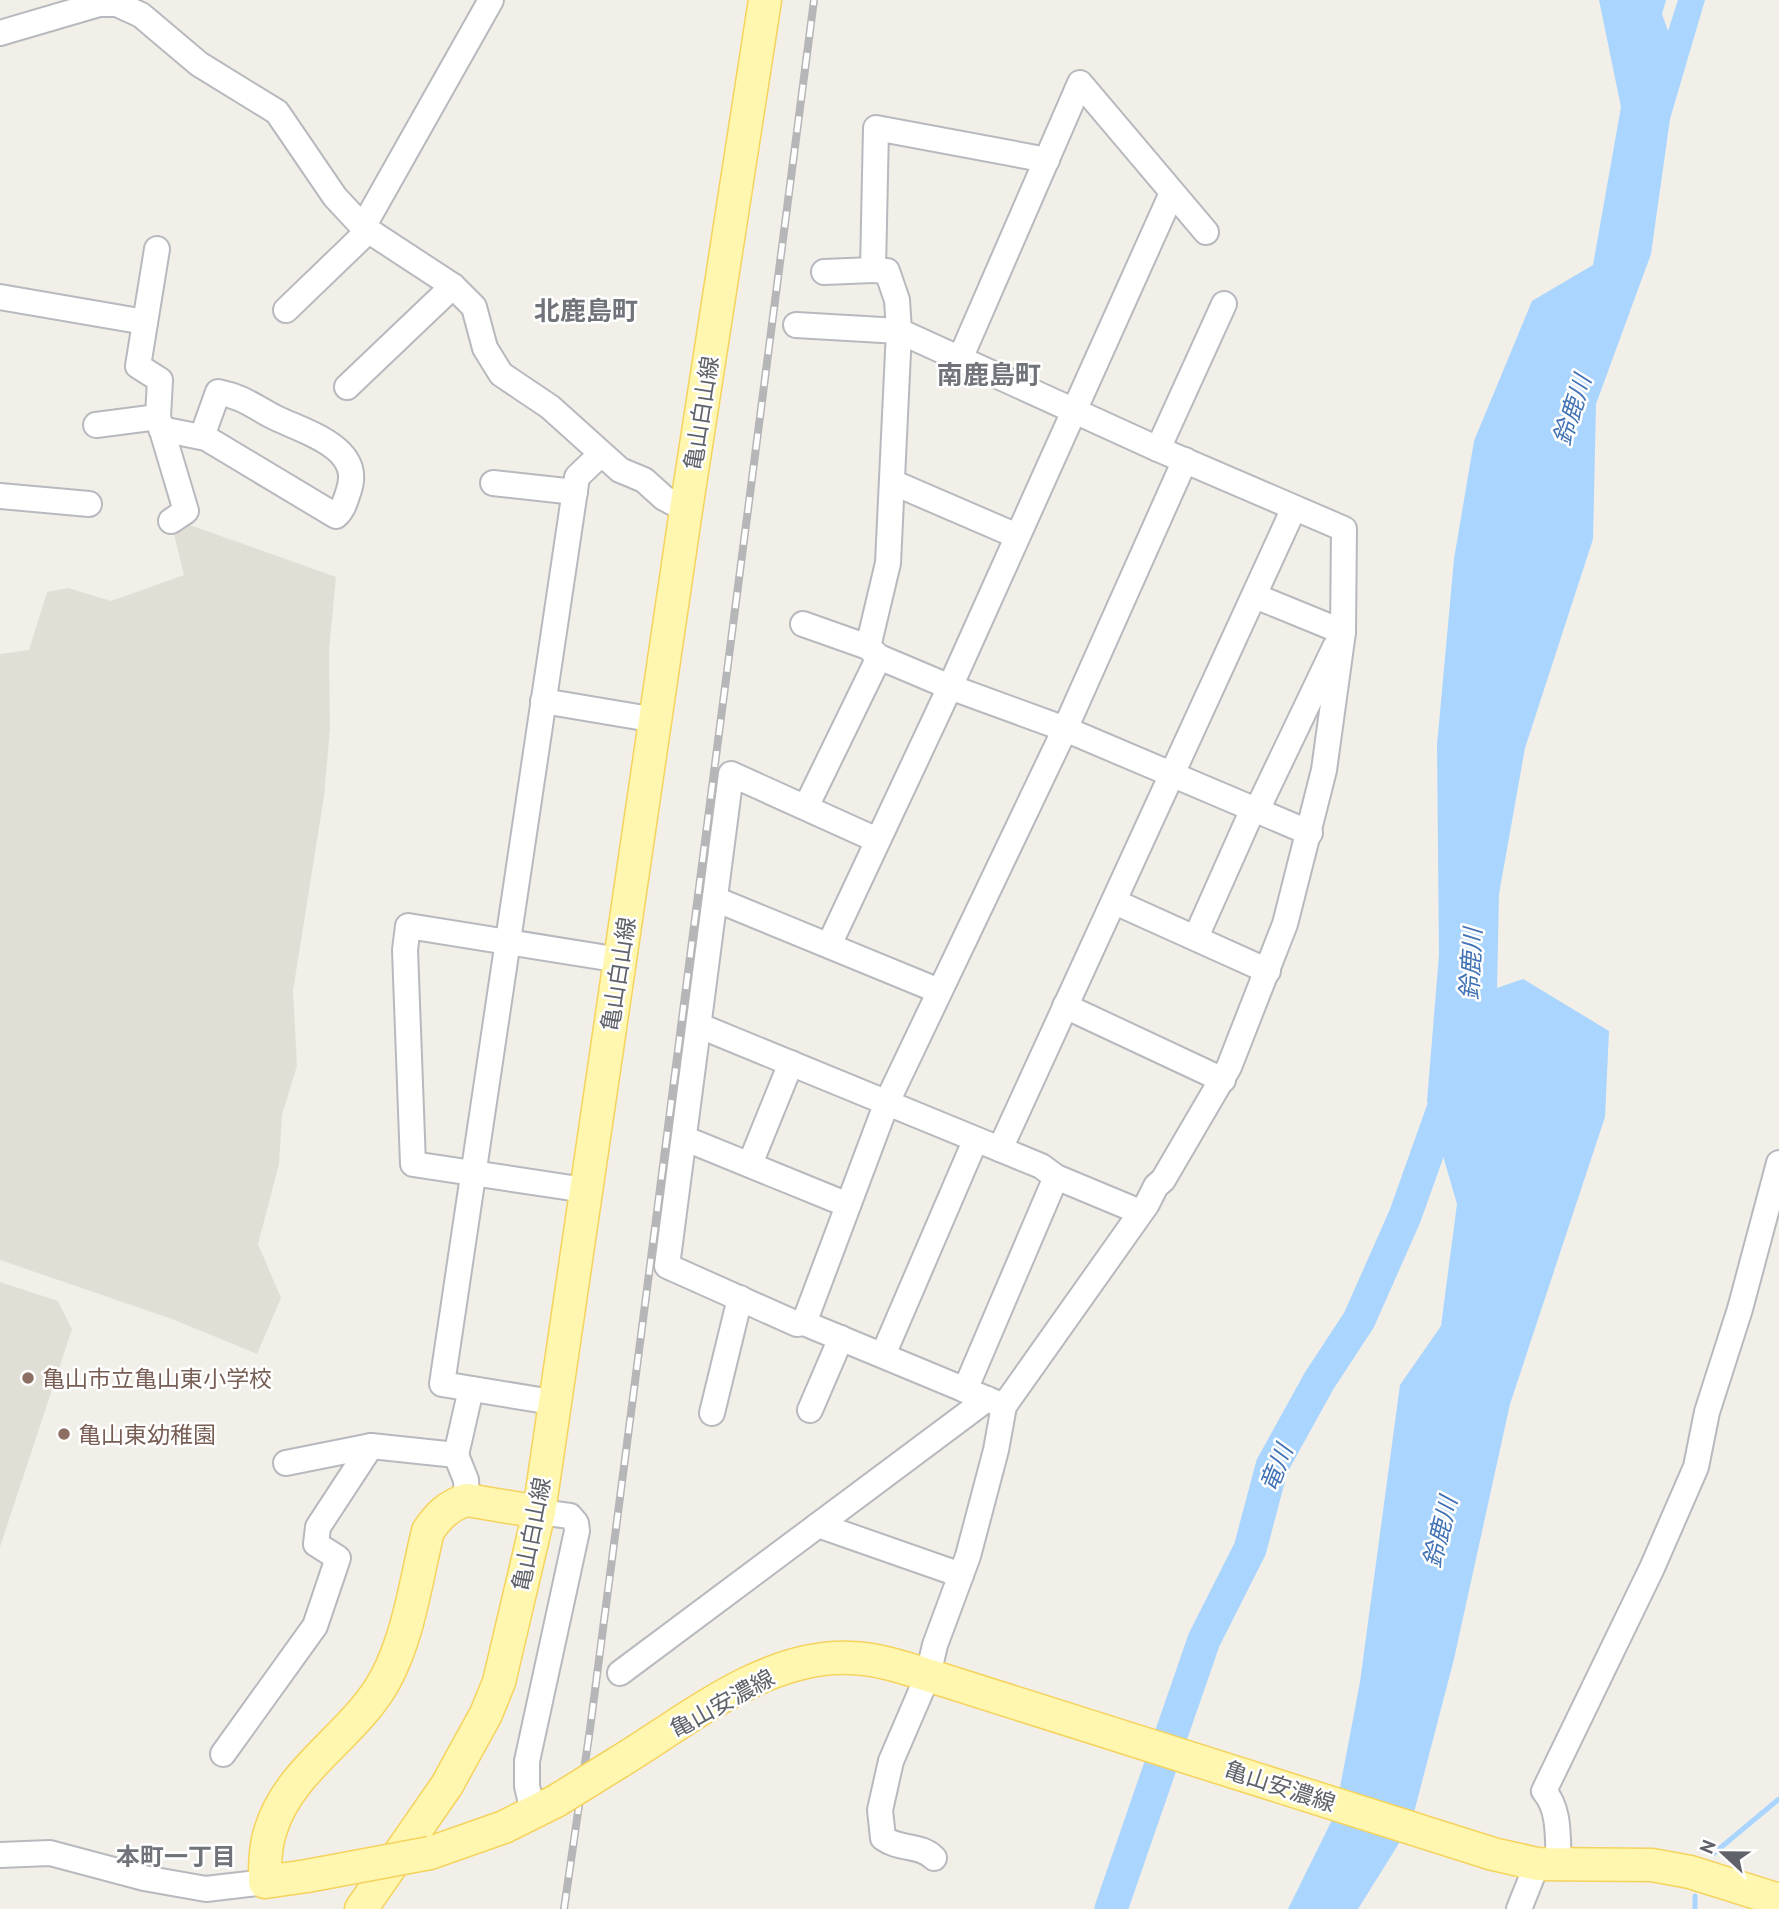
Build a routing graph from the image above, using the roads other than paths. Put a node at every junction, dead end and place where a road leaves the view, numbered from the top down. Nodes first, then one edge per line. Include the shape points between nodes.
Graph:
1 (491, 0) edge
2 (765, 0) edge
3 (0, 33) edge
4 (1047, 160) junction
5 (1172, 193) junction
6 (365, 229) junction
7 (1206, 232) dead end
8 (157, 249) dead end
9 (873, 270) junction
10 (824, 272) dead end
11 (453, 286) junction
12 (0, 297) edge
13 (1224, 303) dead end
14 (286, 310) dead end
15 (145, 322) junction
16 (796, 325) dead end
17 (900, 331) junction
18 (960, 359) junction
19 (347, 387) dead end
20 (1075, 411) junction
21 (159, 423) junction
22 (96, 425) dead end
23 (206, 438) junction
24 (1158, 449) junction
25 (601, 454) junction
26 (1185, 460) junction
27 (892, 482) junction
28 (493, 483) dead end
29 (575, 492) junction
30 (0, 496) edge
31 (89, 504) dead end
32 (1294, 508) junction
33 (686, 510) junction
34 (171, 521) dead end
35 (1017, 536) junction
36 (1255, 596) junction
37 (803, 624) dead end
38 (1343, 632) junction
39 (874, 652) junction
40 (950, 687) junction
41 (543, 702) junction
42 (656, 720) junction
43 (1065, 729) junction
44 (1174, 775) junction
45 (806, 807) junction
46 (1255, 810) junction
47 (1310, 833) junction
48 (877, 840) junction
49 (715, 899) junction
50 (1115, 902) junction
51 (1196, 937) junction
52 (508, 943) junction
53 (829, 945) junction
54 (620, 960) junction
55 (1268, 971) junction
56 (939, 991) junction
57 (1065, 1006) junction
58 (700, 1026) junction
59 (791, 1063) junction
60 (1223, 1080) junction
61 (887, 1102) junction
62 (686, 1139) junction
63 (975, 1141) junction
64 (1000, 1149) junction
65 (1779, 1163) edge
66 (750, 1164) junction
67 (475, 1171) junction
68 (1056, 1177) junction
69 (585, 1190) junction
70 (848, 1205) junction
71 (1140, 1212) junction
72 (740, 1298) junction
73 (804, 1323) junction
74 (842, 1338) junction
75 (883, 1355) junction
76 (471, 1389) junction
77 (965, 1390) junction
78 (552, 1402) junction
79 (996, 1403) junction
80 (810, 1410) dead end
81 (712, 1413) dead end
82 (371, 1446) junction
83 (456, 1455) junction
84 (286, 1463) dead end
85 (467, 1500) junction
86 (539, 1512) junction
87 (818, 1525) junction
88 (961, 1575) junction
89 (620, 1673) dead end
90 (934, 1677) junction
91 (223, 1754) dead end
92 (545, 1806) junction
93 (931, 1854) dead end
94 (0, 1855) edge
95 (1548, 1864) junction
96 (265, 1882) junction
97 (1779, 1900) edge
98 (361, 1909) edge
99 (1519, 1909) edge

1 - 6 street
2 - 33 main road, 亀山白山線
3 - 6 street via 99,4 117,4 141,15 176,48 277,112 335,197
4 - 5 street via 1080,83
4 - 9 street via 876,128
4 - 18 street
5 - 7 street
5 - 20 street
6 - 11 street
6 - 14 street
8 - 15 street
9 - 10 street
9 - 17 street via 887,271 897,300
11 - 19 street
11 - 25 street via 474,307 485,348 500,374 559,414
12 - 15 street
13 - 24 street
15 - 21 street via 138,366 160,380
16 - 17 street
17 - 18 street
17 - 27 street
18 - 20 street
20 - 24 street
20 - 35 street
21 - 22 street
21 - 23 street
21 - 34 street via 186,511
23 - 23 street via 336,516 341,512 353,480 351,469 327,439 242,397 218,392 204,431
24 - 26 street
25 - 29 street via 577,477
25 - 33 street
26 - 32 street
26 - 43 street
27 - 35 street
27 - 39 street via 888,563
28 - 29 street
29 - 41 street
30 - 31 street
32 - 36 street
32 - 38 street via 1344,529
33 - 42 main road, 亀山白山線
35 - 40 street
36 - 38 street
36 - 44 street
37 - 39 street
38 - 46 street
38 - 47 street via 1324,770
39 - 40 street
39 - 45 street
40 - 43 street
40 - 48 street
41 - 42 street
41 - 52 street
42 - 54 main road, 亀山白山線
43 - 44 street
43 - 56 street
44 - 46 street
44 - 50 street
45 - 48 street
45 - 49 street via 731,775
46 - 47 street
46 - 51 street
47 - 55 street
48 - 53 street
49 - 53 street
49 - 58 street
50 - 51 street
50 - 57 street
51 - 55 street
52 - 54 street
52 - 67 street
52 - 67 street via 408,926 405,950 413,1164
53 - 56 street
54 - 69 main road, 亀山白山線
55 - 60 street
56 - 61 street
57 - 60 street
57 - 64 street
58 - 59 street
58 - 62 street
59 - 61 street
59 - 66 street
60 - 71 street
61 - 63 street
61 - 70 street
62 - 66 street
62 - 72 street via 667,1266
63 - 64 street
63 - 75 street
64 - 68 street
65 - 95 street via 1707,1412 1696,1467 1544,1791 1556,1813
66 - 70 street
67 - 69 street
67 - 76 street via 442,1384
68 - 71 street
68 - 77 street
69 - 78 main road, 亀山白山線
70 - 73 street
71 - 79 street
72 - 73 street
72 - 81 street
73 - 74 street
74 - 75 street
74 - 80 street
75 - 77 street
76 - 78 street
76 - 83 street
77 - 79 street
78 - 86 main road, 亀山白山線
79 - 87 street
79 - 88 street via 996,1450
82 - 83 street
82 - 84 street
82 - 91 street via 318,1527 316,1544 338,1558 314,1626
83 - 85 street via 466,1480
85 - 86 main road
85 - 96 main road via 446,1510 428,1531 396,1658 384,1682 292,1790 271,1827
86 - 92 street via 570,1516 577,1531 527,1761 527,1786
86 - 98 main road, 亀山白山線 via 499,1682 486,1713 447,1785
87 - 88 street
87 - 89 street
88 - 90 street via 935,1645
90 - 92 main road, 亀山安濃線, bridge via 853,1658 792,1666 754,1681
90 - 93 street via 891,1761 880,1829 891,1844
90 - 95 main road, 亀山安濃線 via 1493,1854
92 - 96 main road, 亀山安濃線, bridge via 430,1853
94 - 96 street via 50,1853 206,1889
95 - 97 main road, 亀山安濃線 via 1652,1865
95 - 99 street

